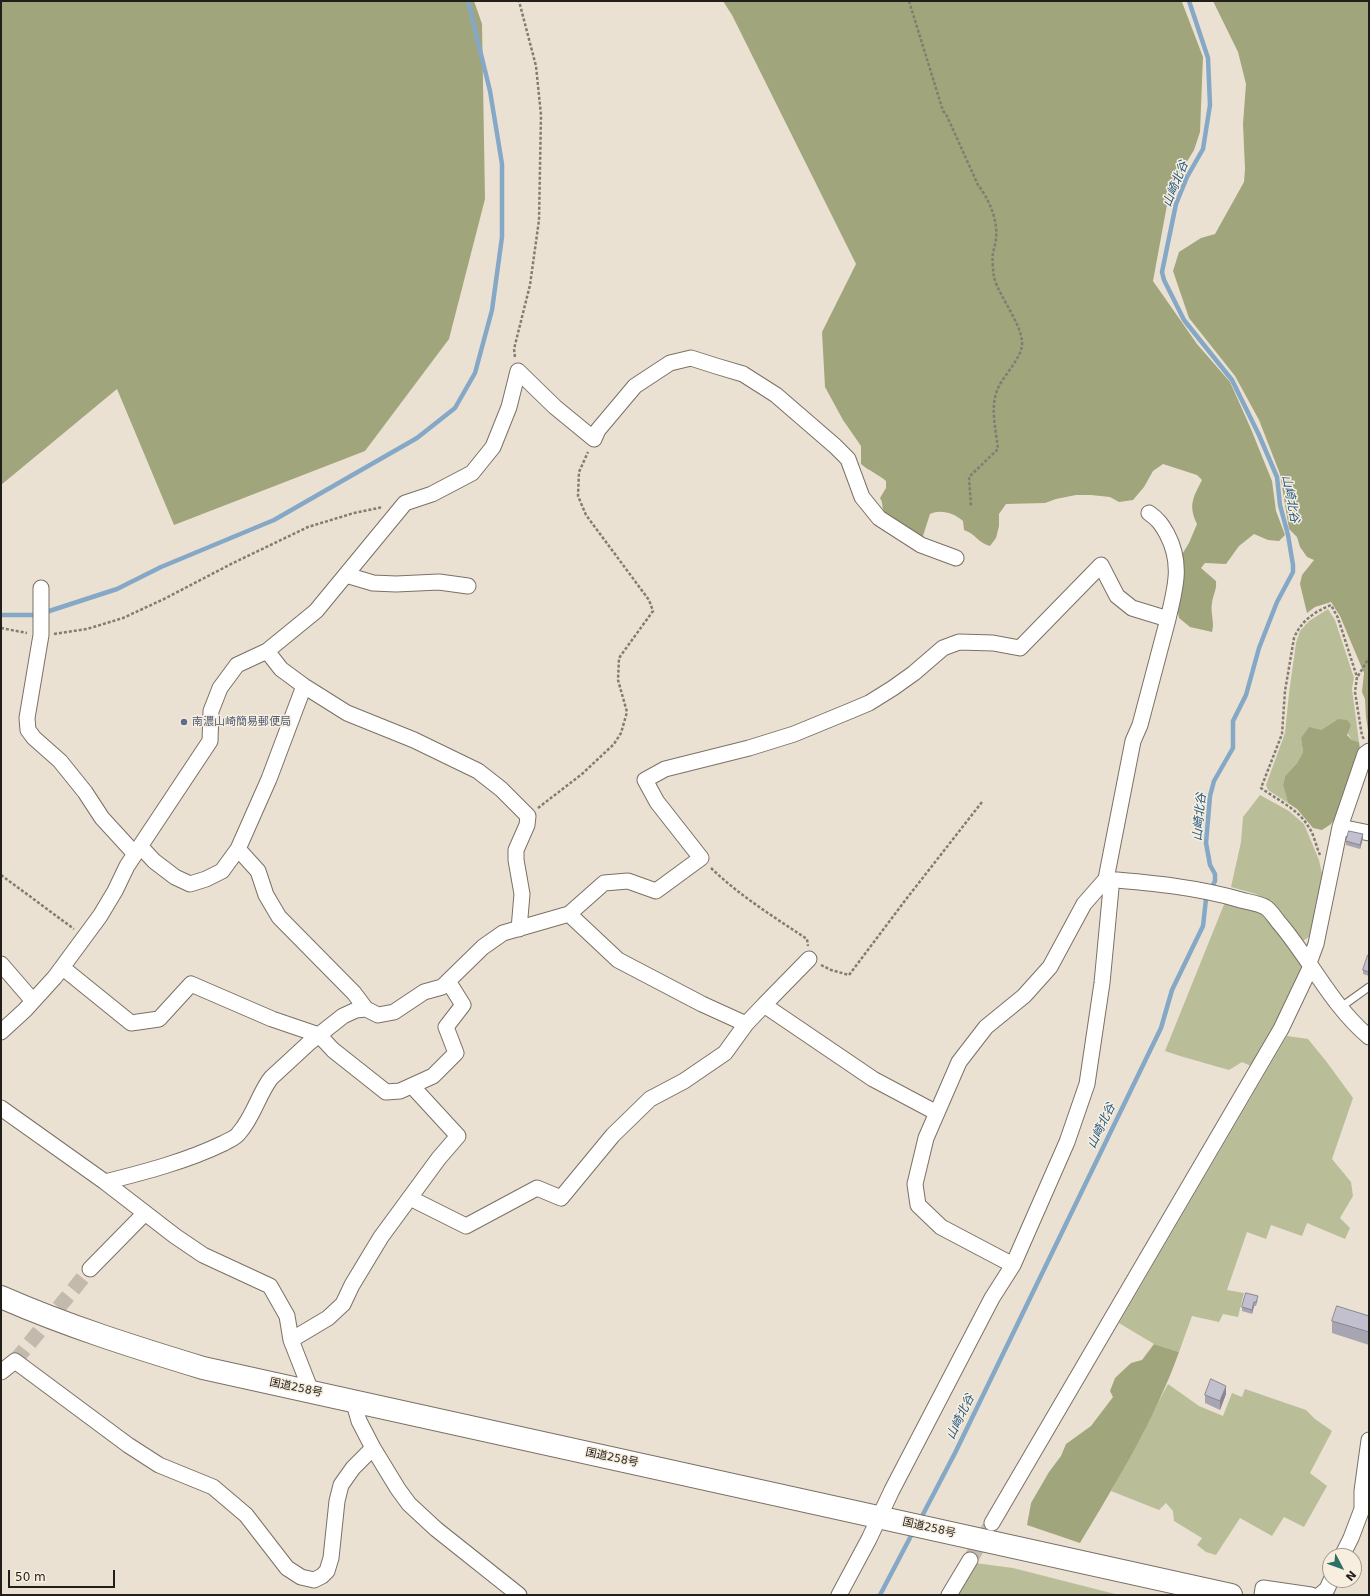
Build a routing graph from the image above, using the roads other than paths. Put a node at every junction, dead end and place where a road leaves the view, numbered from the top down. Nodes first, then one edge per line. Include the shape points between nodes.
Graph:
1 (1149, 513) dead end
2 (956, 558) dead end
3 (346, 575) junction
4 (468, 586) dead end
5 (41, 588) dead end
6 (1168, 619) junction
7 (267, 651) junction
8 (304, 686) junction
9 (1367, 746) edge
10 (1340, 827) junction
11 (1369, 833) edge
12 (238, 849) junction
13 (138, 850) junction
14 (1106, 879) junction
15 (570, 914) junction
16 (518, 929) junction
17 (808, 959) road end
18 (1, 964) edge
19 (1310, 965) junction
20 (62, 968) junction
21 (448, 981) junction
22 (1369, 987) edge
23 (33, 1001) junction
24 (764, 1005) junction
25 (1341, 1008) junction
26 (366, 1010) junction
27 (746, 1024) junction
28 (1, 1032) edge
29 (319, 1035) junction
30 (1369, 1037) edge
31 (412, 1086) junction
32 (1, 1108) edge
33 (937, 1114) junction
34 (105, 1182) junction
35 (410, 1198) junction
36 (146, 1213) junction
37 (1013, 1265) junction
38 (90, 1269) tunnel mouth
39 (1, 1297) edge
40 (291, 1340) junction
41 (1, 1372) edge
42 (311, 1391) junction
43 (353, 1400) junction
44 (1369, 1440) edge
45 (373, 1448) junction
46 (1366, 1478) edge
47 (885, 1518) junction
48 (992, 1523) tunnel mouth
49 (1346, 1548) edge
50 (970, 1560) tunnel mouth
51 (1327, 1588) edge
52 (519, 1595) edge
53 (839, 1595) edge
54 (949, 1595) edge
55 (1231, 1595) edge
56 (1262, 1595) edge
57 (1311, 1595) edge
58 (1320, 1595) edge

1 - 6 street via 1161,523 1176,557 1176,579
2 - 3 street via 921,545 879,518 862,497 848,459 776,395 743,374 691,358 670,363 635,386 598,430 594,439 518,371 493,447 472,473 432,494 405,503
3 - 4 street via 373,583 439,582
3 - 7 street via 316,611
5 - 13 street via 40,635 27,718 28,730 60,761 102,818
6 - 14 street via 1134,741
6 - 15 street via 1132,608 1117,596 1101,565 1020,648 993,643 959,642 943,648 914,673 869,703 794,734 665,769 645,780 657,802 701,858 656,891 628,881 604,883
7 - 8 street via 281,669
7 - 13 street via 237,665 220,688 211,711 210,741
8 - 12 street via 269,779
8 - 16 street via 347,713 414,740 478,771 501,789 528,816 527,825 516,850 522,894
9 - 10 street
10 - 11 street
10 - 19 street
12 - 13 street via 222,871 190,884 175,877
12 - 26 street via 258,871 266,895 279,917 354,993
13 - 20 street via 115,892
14 - 19 street via 1172,885 1226,895 1265,907 1295,941
14 - 33 street via 1084,904 1050,967 1024,996 986,1027 959,1062
14 - 37 street via 1110,888 1102,983 1087,1084 1067,1142
15 - 16 street
15 - 27 street via 618,960
16 - 21 street via 503,933 483,947
17 - 24 street
18 - 23 street
19 - 25 street
19 - 48 street via 1281,1029
20 - 23 street
20 - 29 street via 131,1023 159,1019 191,984 272,1019
21 - 26 street via 442,987 424,992 394,1012 378,1014
21 - 31 street via 463,1005 446,1027 456,1054 433,1076
22 - 25 lane
23 - 28 street
24 - 27 street
24 - 33 street via 873,1079
25 - 30 street
26 - 29 street via 356,1010 343,1016
27 - 35 street via 725,1053 684,1081 650,1099 613,1135 561,1198 537,1188 466,1226
29 - 31 street via 333,1050 386,1092 400,1091
29 - 34 street via 271,1078 249,1122 238,1135 206,1151
31 - 35 street via 458,1136
32 - 34 street
33 - 37 street via 926,1138 915,1184 918,1205 941,1227
34 - 36 street
35 - 40 street via 381,1237 343,1304 328,1318
36 - 38 street
36 - 40 street via 203,1255 270,1286 287,1316
37 - 47 street via 992,1298 892,1490
39 - 42 highway, 国道258号 via 122,1343 203,1368
40 - 42 street
41 - 45 street via 15,1361 159,1465 213,1487 246,1515 287,1568 301,1577 314,1580 327,1571 331,1558 341,1485 353,1468
42 - 43 highway, 国道258号
43 - 45 street via 359,1421
43 - 47 highway, 国道258号
44 - 46 street
45 - 52 street via 409,1504 436,1529
46 - 49 street via 1362,1509
47 - 53 street via 869,1539
47 - 55 highway, 国道258号
50 - 54 street
51 - 58 street
56 - 57 street via 1263,1588

